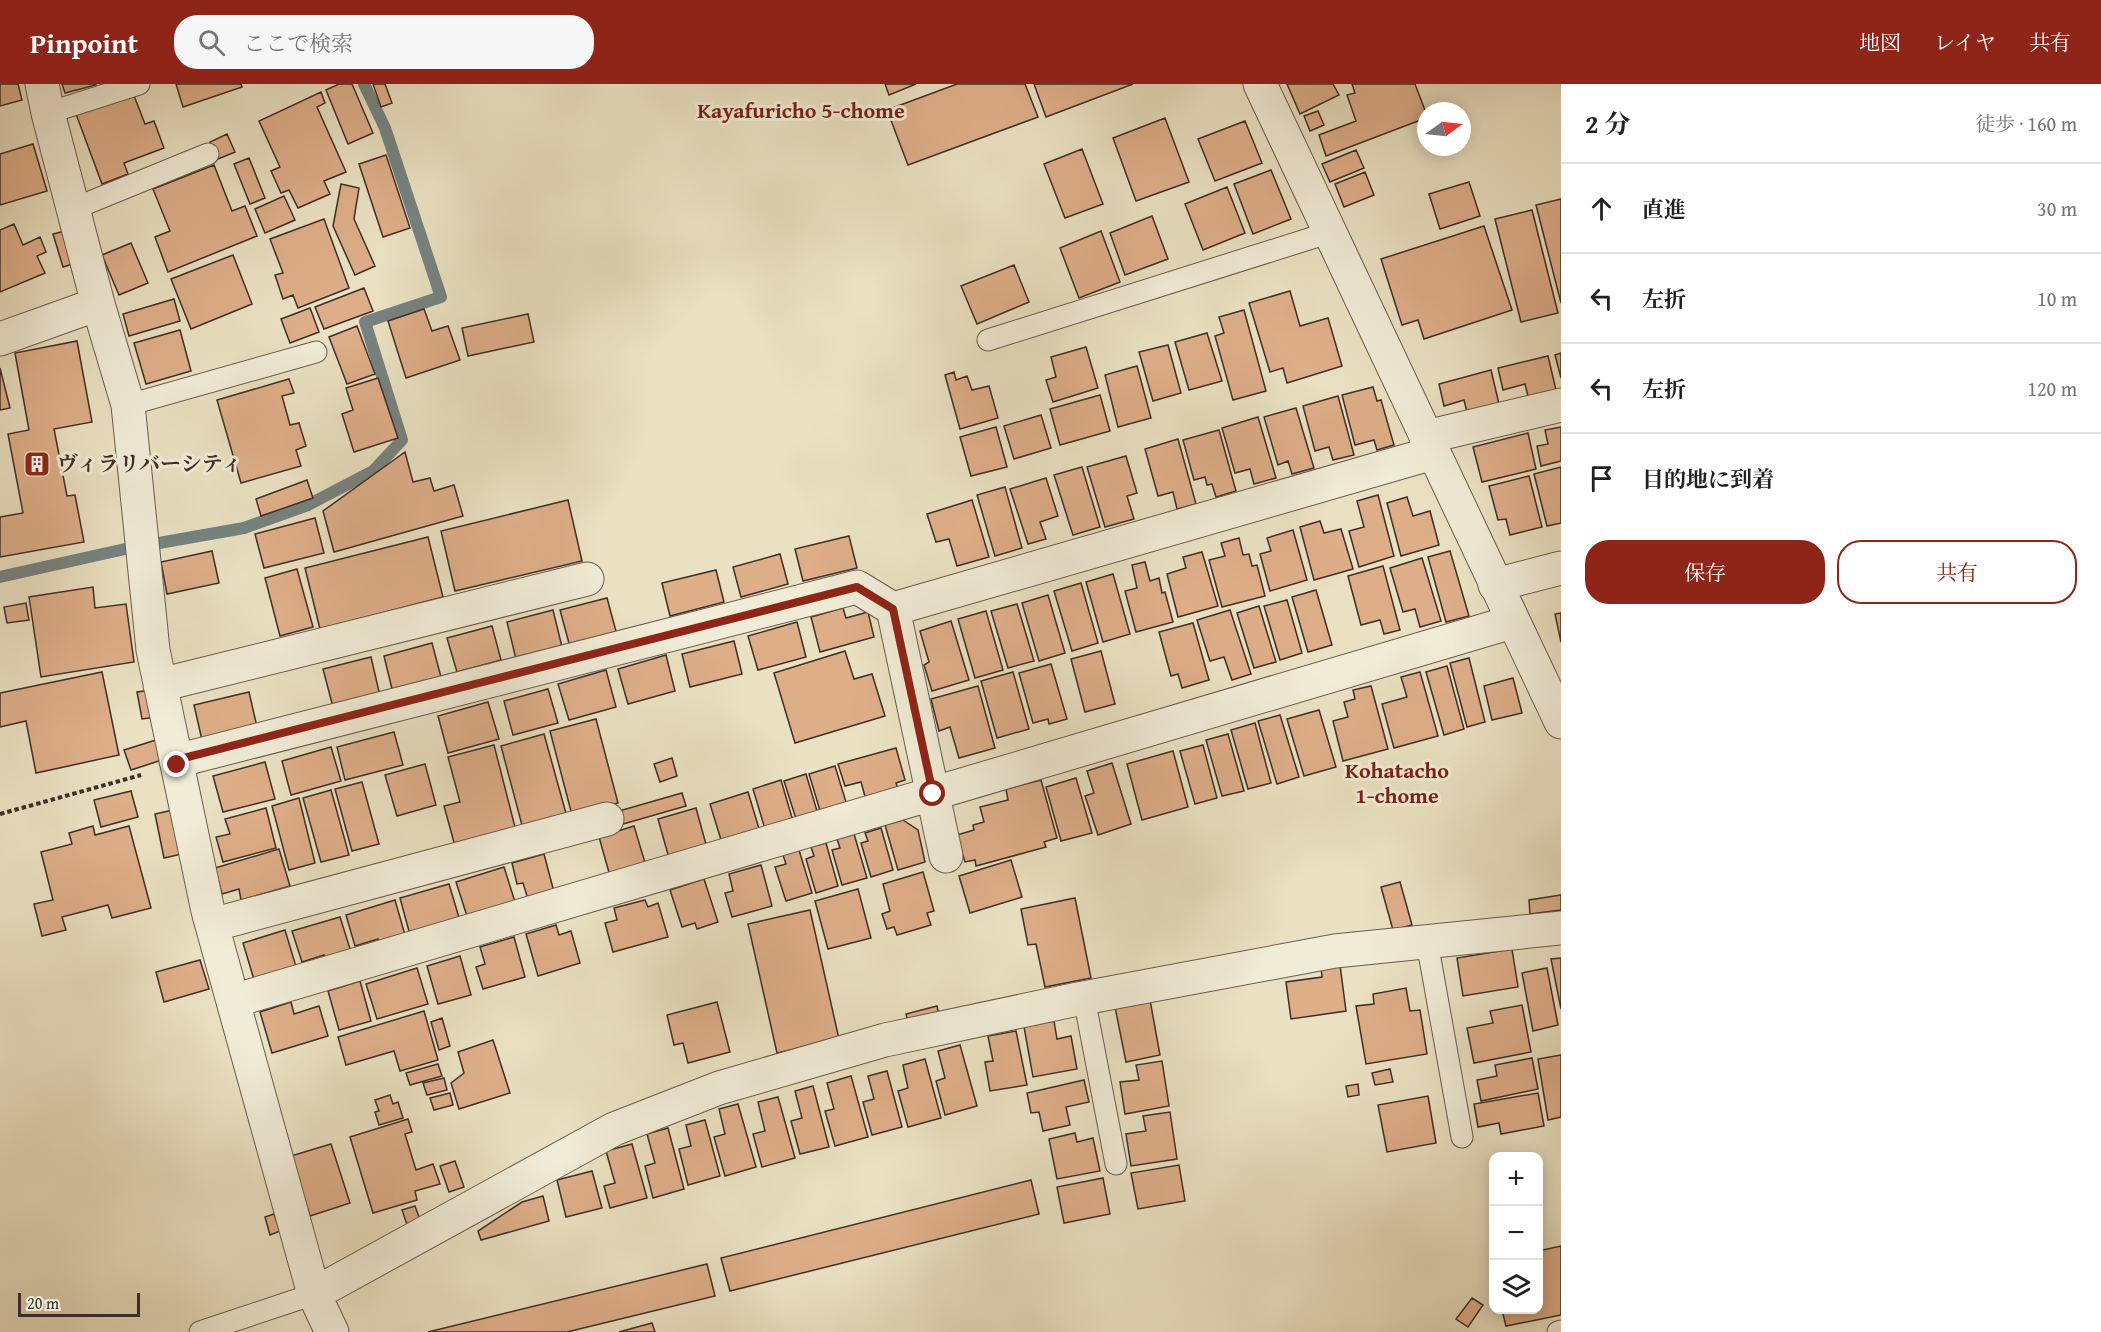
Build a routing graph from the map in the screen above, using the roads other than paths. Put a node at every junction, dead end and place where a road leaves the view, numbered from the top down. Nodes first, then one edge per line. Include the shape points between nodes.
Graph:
1 (140, 84) edge
2 (1260, 84) edge
3 (45, 99) edge
4 (208, 154) dead end
5 (73, 209) junction
6 (1331, 232) junction
7 (98, 304) junction
8 (0, 339) edge
9 (988, 340) dead end
10 (316, 352) dead end
11 (128, 405) junction
12 (1561, 405) edge
13 (1429, 445) junction
14 (1561, 568) edge
15 (587, 579) dead end
16 (1495, 585) junction
17 (893, 609) junction
18 (1512, 622) junction
19 (160, 685) junction
20 (1561, 722) edge
21 (177, 763) junction
22 (933, 794) junction
23 (607, 819) dead end
24 (946, 856) dead end
25 (212, 925) junction
26 (1561, 928) edge
27 (1427, 942) junction
28 (1084, 998) junction
29 (233, 1001) junction
30 (1462, 1137) dead end
31 (1116, 1164) dead end
32 (314, 1294) junction
33 (200, 1332) edge
34 (332, 1332) edge

1 - 3 lane
2 - 6 street
3 - 5 street
4 - 5 lane
5 - 7 street
6 - 9 lane
6 - 13 street
7 - 8 street
7 - 11 street
10 - 11 lane
11 - 19 street
12 - 13 street
13 - 16 street
13 - 17 street
14 - 16 street
15 - 19 street
16 - 18 street
17 - 21 street via 857,587
17 - 22 street
18 - 20 street
18 - 22 street
19 - 21 street
21 - 25 street
22 - 24 street
22 - 29 street
23 - 25 street
25 - 29 street
26 - 27 street
27 - 28 street via 1335,951
27 - 30 lane
28 - 31 lane
28 - 32 street via 885,1040 718,1088 614,1129
29 - 32 street
32 - 33 lane
32 - 34 street

